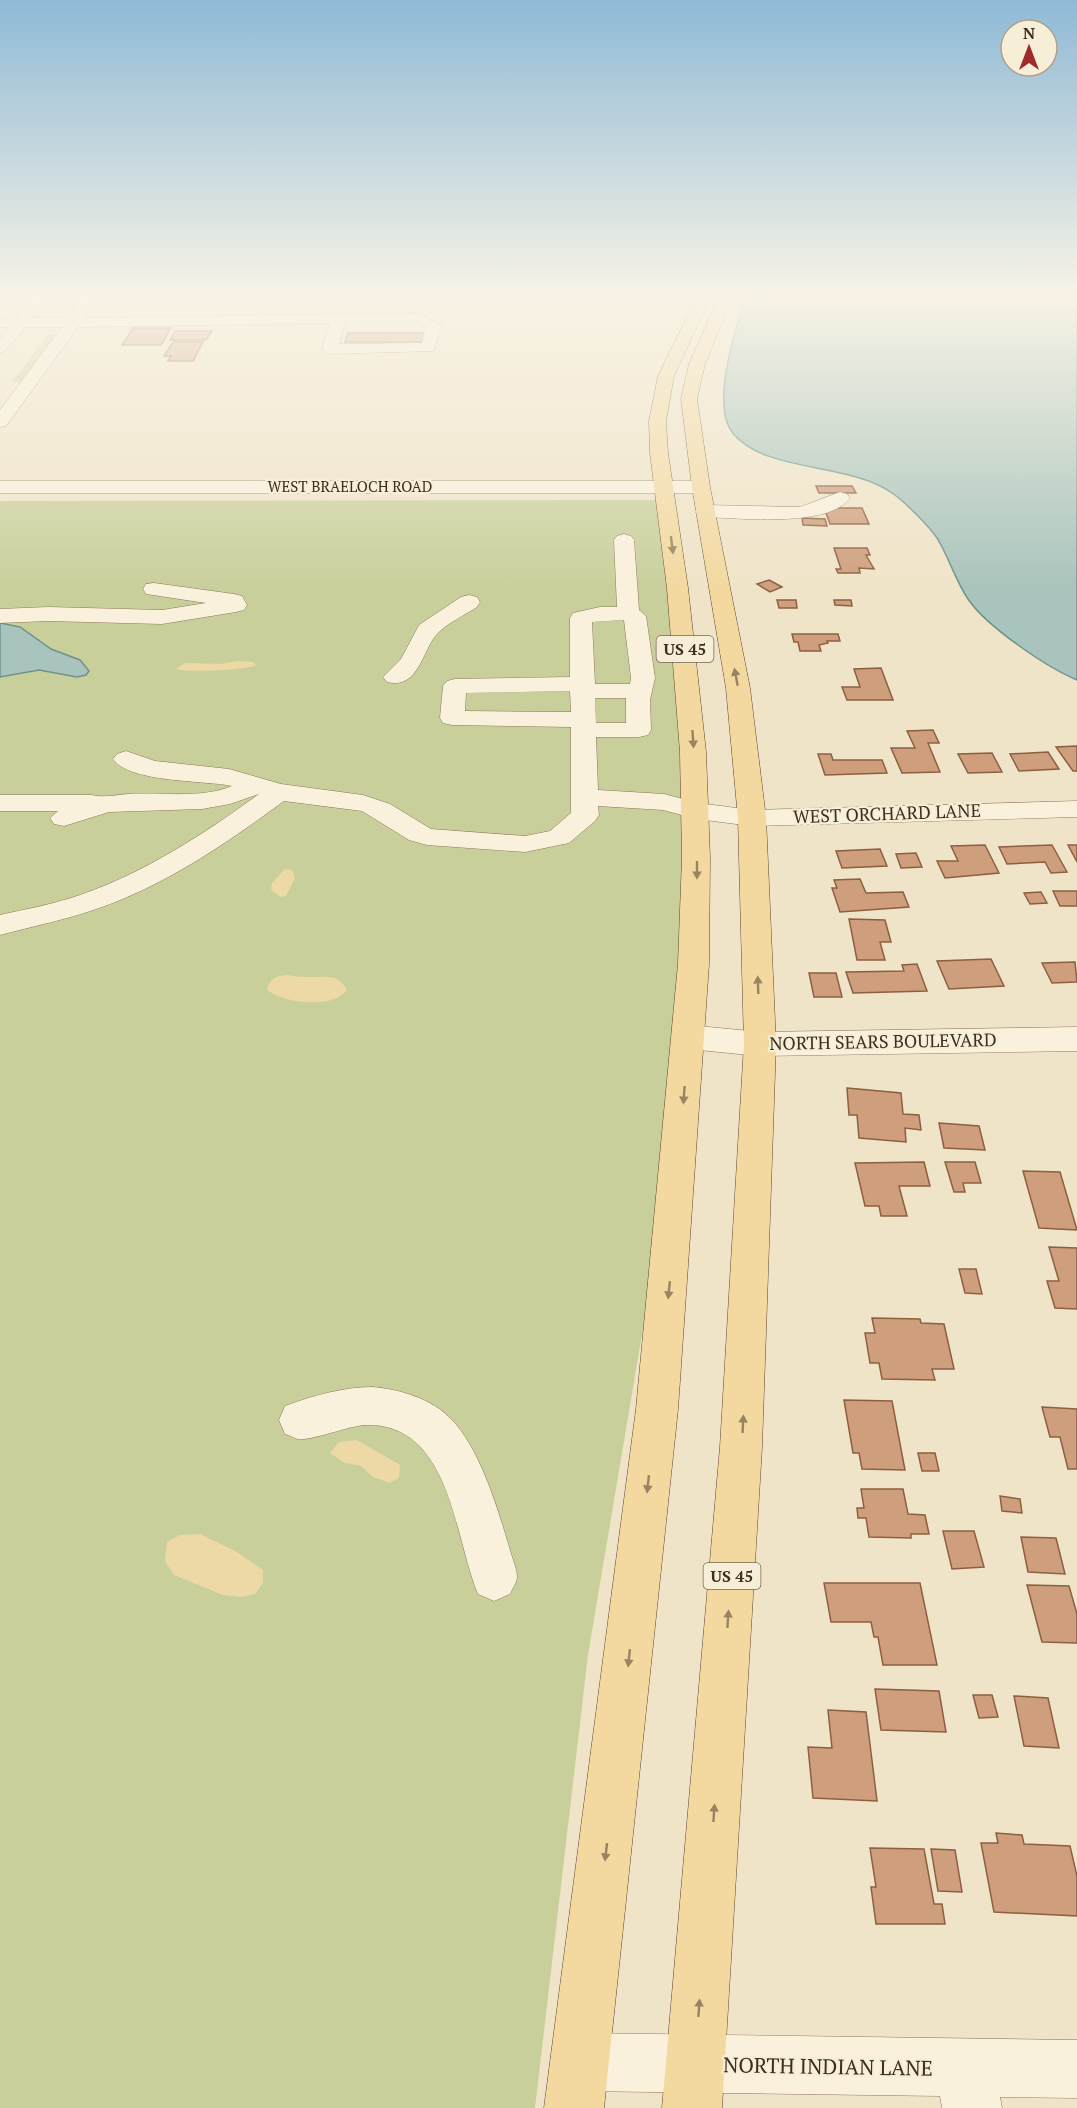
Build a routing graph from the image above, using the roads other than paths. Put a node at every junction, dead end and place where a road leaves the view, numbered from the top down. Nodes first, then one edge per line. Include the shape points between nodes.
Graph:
1 (22, 393) edge
2 (662, 393) edge
3 (690, 393) edge
4 (0, 422) edge
5 (701, 487) junction
6 (0, 488) edge
7 (665, 488) junction
8 (840, 498) dead end
9 (705, 511) junction
10 (624, 540) dead end
11 (154, 589) dead end
12 (469, 602) dead end
13 (628, 613) junction
14 (0, 616) edge
15 (395, 677) dead end
16 (583, 688) junction
17 (640, 691) junction
18 (584, 725) junction
19 (126, 759) dead end
20 (268, 788) junction
21 (0, 803) edge
22 (108, 804) junction
23 (585, 806) junction
24 (1077, 809) edge
25 (697, 811) junction
26 (64, 818) dead end
27 (752, 818) junction
28 (0, 925) edge
29 (688, 1037) junction
30 (1077, 1039) edge
31 (760, 1044) junction
32 (300, 1420) dead end
33 (494, 1578) dead end
34 (1077, 2069) edge
35 (577, 2085) edge
36 (694, 2086) edge
37 (969, 2088) edge

1 - 4 street
2 - 7 main road, US 45 via 659,440
3 - 5 main road, US 45
5 - 7 street, WEST BRAELOCH ROAD
5 - 9 main road, US 45
6 - 7 street, WEST BRAELOCH ROAD
7 -> 25 main road, US 45 via 680,604
8 - 9 street via 800,513
27 -> 9 main road, US 45 via 738,687
10 - 13 street
11 - 14 street via 222,598 236,605 162,617
12 - 15 street via 427,630 411,662
13 - 16 street via 581,618
13 - 17 street via 635,616 643,678
16 - 17 street
16 - 18 street
16 - 18 street via 455,686 452,718
17 - 18 street via 639,730
18 - 23 street
19 - 20 street via 137,766 227,776
20 - 22 street via 190,802
20 - 23 street via 365,803 427,837 525,844 559,837
20 - 28 street via 238,822 160,869 100,898
21 - 22 street
22 - 26 street
23 - 25 street, WEST ORCHARD LANE via 658,817
24 - 27 street, WEST ORCHARD LANE
25 - 27 street, WEST ORCHARD LANE
25 -> 29 main road, US 45 via 697,918
31 -> 27 main road, US 45
29 - 31 street, NORTH SEARS BOULEVARD
29 -> 35 main road, US 45 via 668,1296 628,1671
30 - 31 street, NORTH SEARS BOULEVARD
36 -> 31 main road, US 45 via 741,1447
32 - 33 street via 370,1406 395,1409 425,1423 448,1449 482,1528
34 - 37 street, NORTH INDIAN LANE
35 - 36 street, NORTH INDIAN LANE
36 - 37 street, NORTH INDIAN LANE

